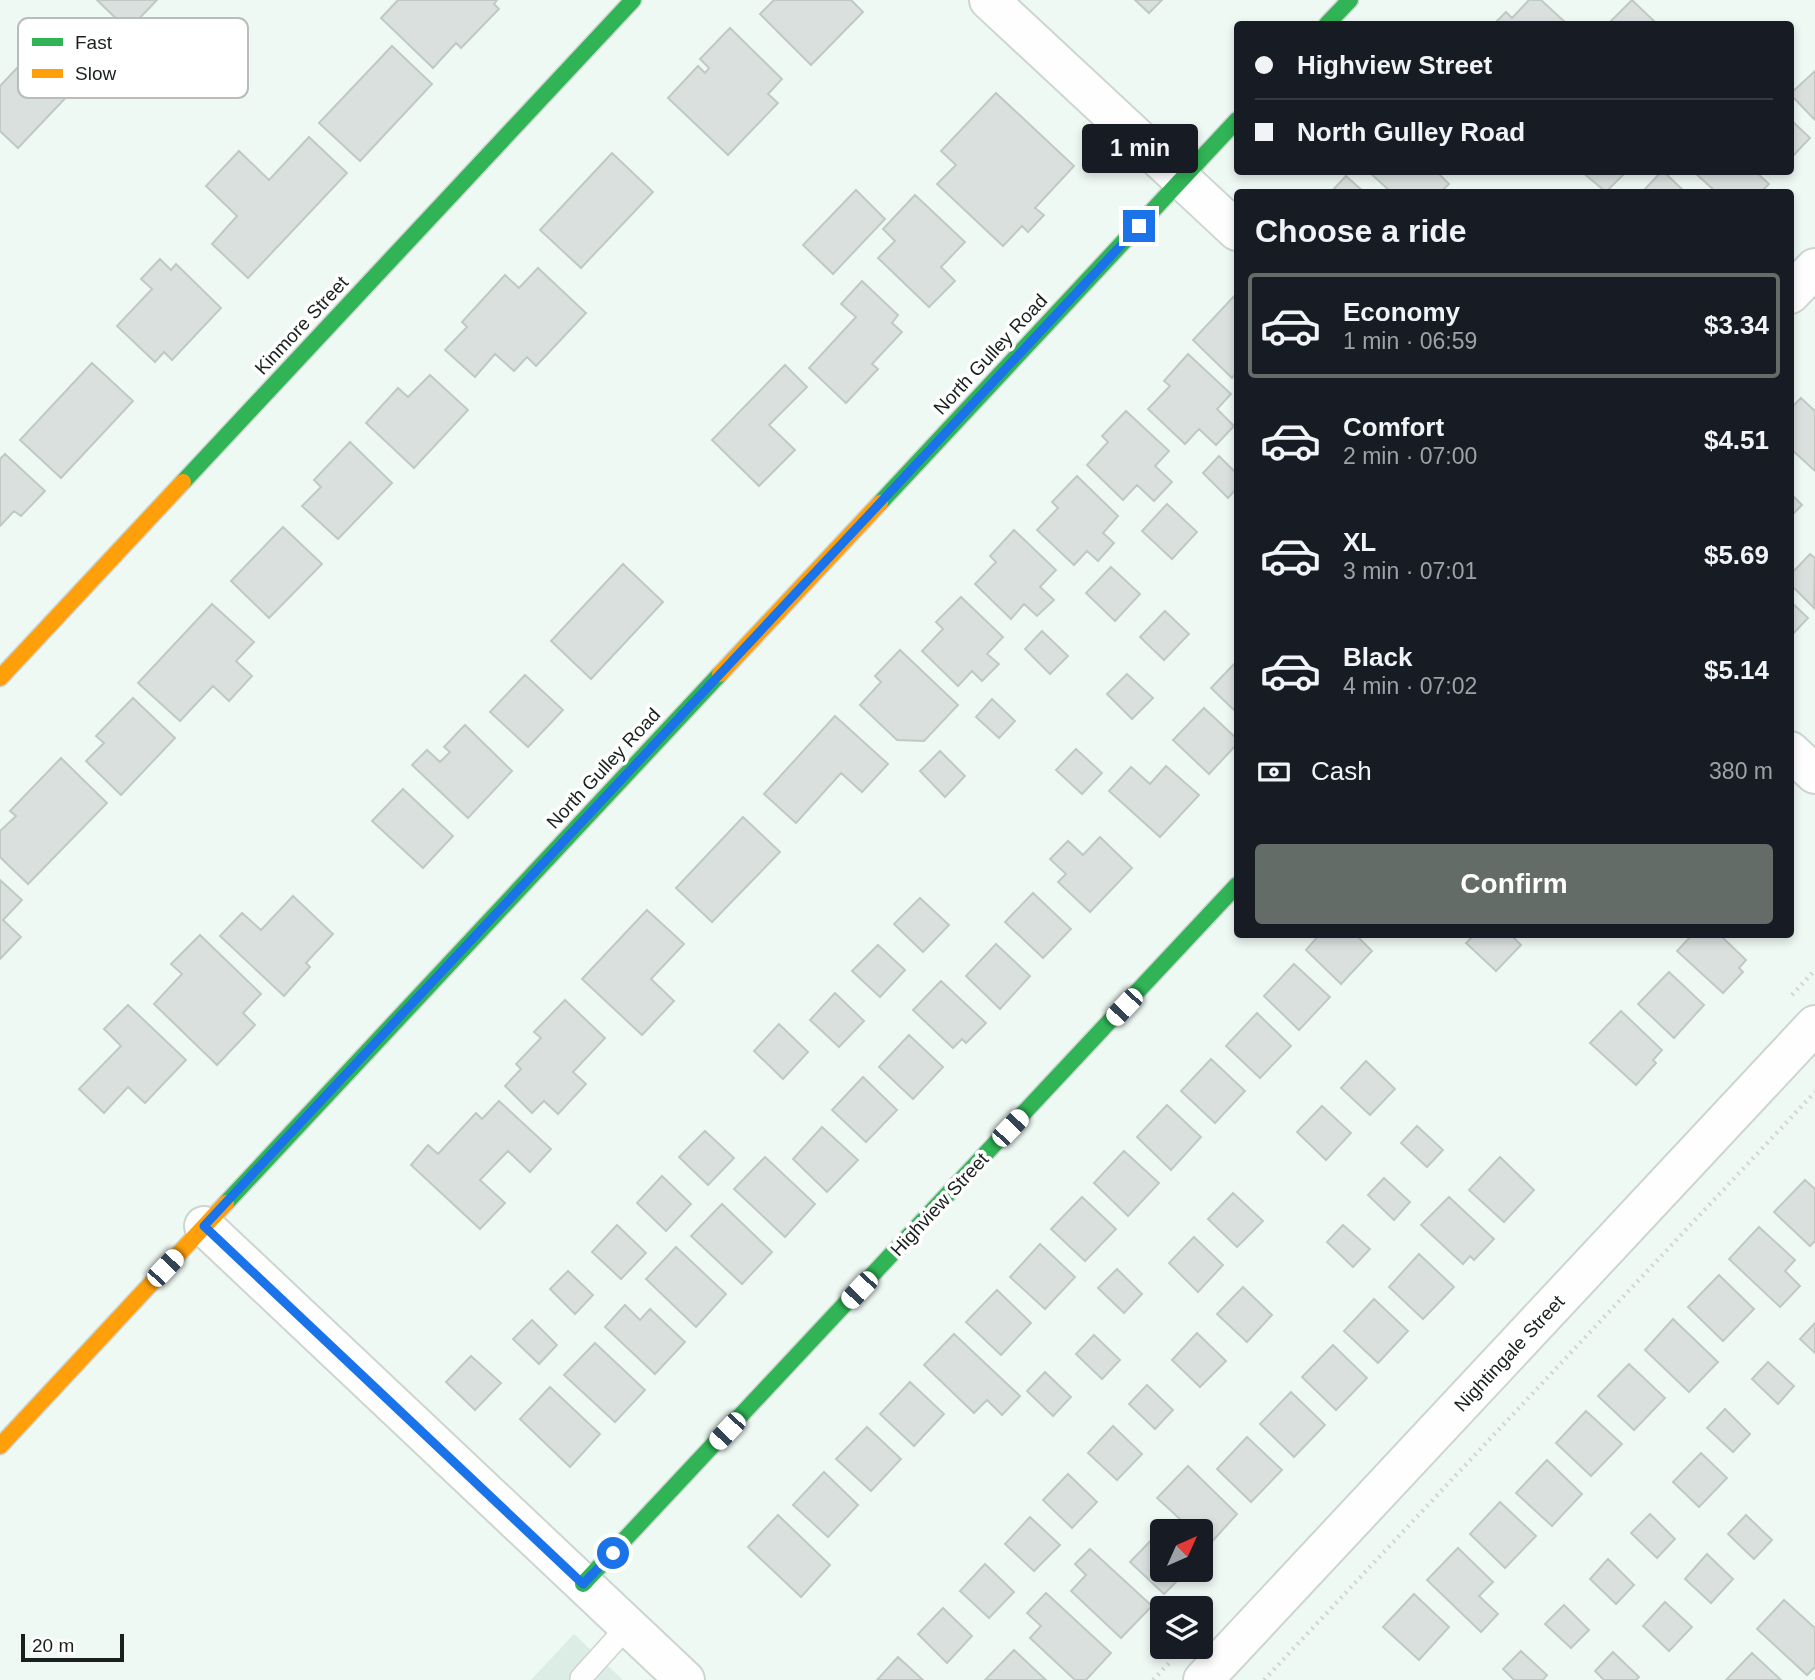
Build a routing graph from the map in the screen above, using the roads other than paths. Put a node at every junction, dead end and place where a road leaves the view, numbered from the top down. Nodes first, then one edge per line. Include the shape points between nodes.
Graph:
1 (633, 0) edge
2 (989, 0) edge
3 (1350, 0) edge
4 (1330, 21) edge
5 (1234, 123) edge
6 (1182, 179) junction
7 (1234, 228) edge
8 (1815, 268) edge
9 (1794, 290) edge
10 (0, 678) edge
11 (1794, 755) edge
12 (1815, 774) edge
13 (1234, 888) edge
14 (1815, 1025) edge
15 (204, 1226) junction
16 (0, 1446) edge
17 (583, 1584) junction
18 (628, 1626) junction
19 (583, 1680) edge
20 (685, 1680) edge
21 (1203, 1680) edge

1 - 10 street, Kinmore Street
2 - 6 street
3 - 4 street
5 - 6 street, North Gulley Road
6 - 7 street
6 - 15 street, North Gulley Road
8 - 9 street
11 - 12 street
13 - 17 street, Highview Street
14 - 21 street, Nightingale Street
15 - 16 street, North Gulley Road
15 - 17 street
17 - 18 street
18 - 19 lane via 580,1678
18 - 20 street

